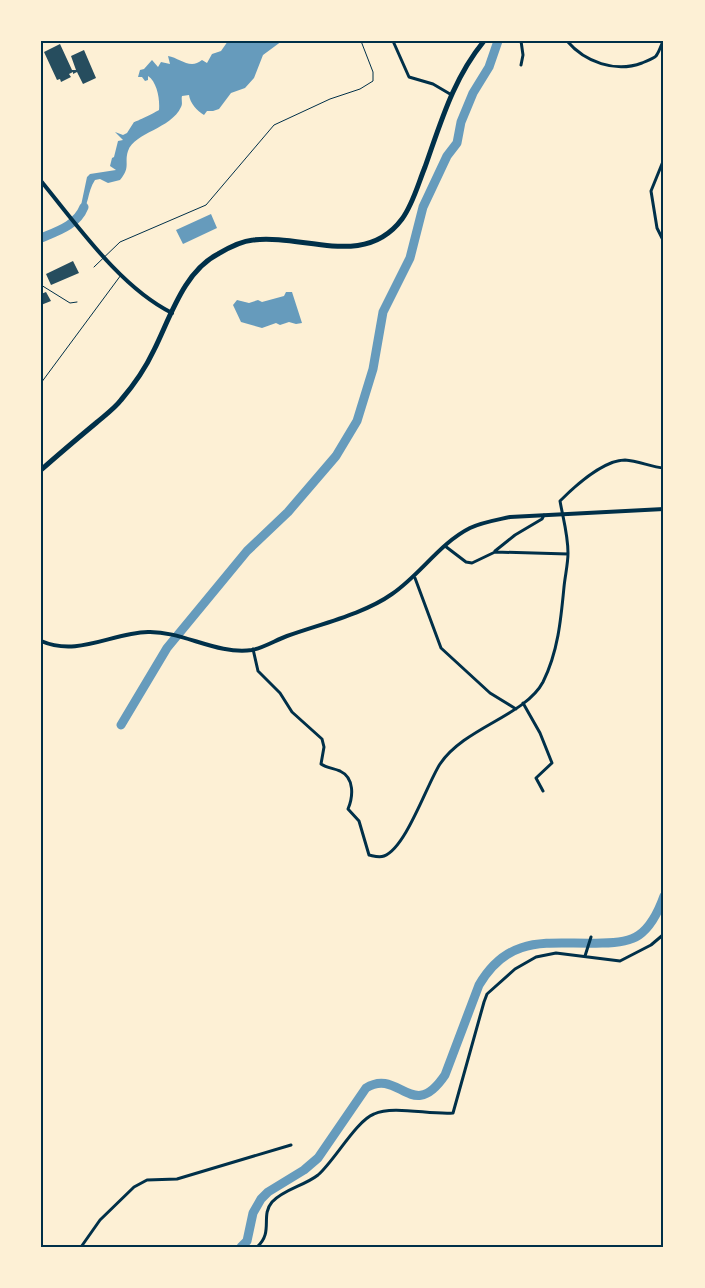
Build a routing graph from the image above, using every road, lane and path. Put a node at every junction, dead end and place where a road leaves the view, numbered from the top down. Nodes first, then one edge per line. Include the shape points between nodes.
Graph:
1 (361, 41) edge
2 (393, 41) edge
3 (484, 41) edge
4 (522, 41) edge
5 (567, 41) edge
6 (663, 41) edge
7 (521, 65) dead end
8 (450, 94) junction
9 (664, 159) edge
10 (41, 181) edge
11 (664, 242) edge
12 (94, 268) dead end
13 (122, 274) junction
14 (41, 285) edge
15 (77, 302) dead end
16 (172, 313) junction
17 (41, 383) edge
18 (664, 468) edge
19 (41, 470) edge
20 (664, 509) edge
21 (544, 514) junction
22 (563, 514) junction
23 (445, 546) junction
24 (495, 552) junction
25 (568, 554) junction
26 (415, 578) junction
27 (41, 641) edge
28 (253, 650) junction
29 (523, 703) junction
30 (516, 709) junction
31 (543, 790) dead end
32 (664, 934) edge
33 (591, 937) dead end
34 (585, 955) junction
35 (291, 1145) dead end
36 (82, 1247) edge
37 (257, 1247) edge

1 - 12 lane via 373,72 373,81 274,125 206,205 120,242
2 - 8 street via 408,77 433,84
3 - 8 main road via 468,60
4 - 7 street
5 - 6 street via 590,60 622,66 652,59
8 - 16 main road via 413,199 402,219 391,230 375,241 357,247 251,240 216,254 202,265 187,284
9 - 11 street via 651,191 657,228
10 - 13 street via 107,261
13 - 16 street via 158,306
13 - 17 lane
14 - 15 lane via 70,303
16 - 19 main road via 153,352 121,401
18 - 22 street via 625,460 612,462 574,486 560,501
20 - 22 street
21 - 22 street
21 - 23 street via 490,521 469,529
21 - 24 street via 542,519
22 - 25 street
23 - 24 street via 472,563
23 - 26 street
24 - 25 street
25 - 29 street via 562,620 551,662 542,684
26 - 28 street via 372,605
26 - 30 street via 441,648 490,693
27 - 28 street via 53,646 86,646 136,633 162,632 224,649
28 - 30 street via 258,671 280,693 292,712 322,739 321,764 340,771 350,784 352,799 348,809 359,821 369,855 384,856 396,845 432,778 450,752 474,732
29 - 30 street
29 - 31 street via 552,763 536,778
32 - 34 street via 651,945 620,961
33 - 34 street
34 - 37 street via 545,955 515,969 488,994 484,1002 453,1113 382,1111 365,1119 322,1171 272,1203 267,1213 266,1236
35 - 36 street via 177,1179 147,1180 134,1187 100,1220

